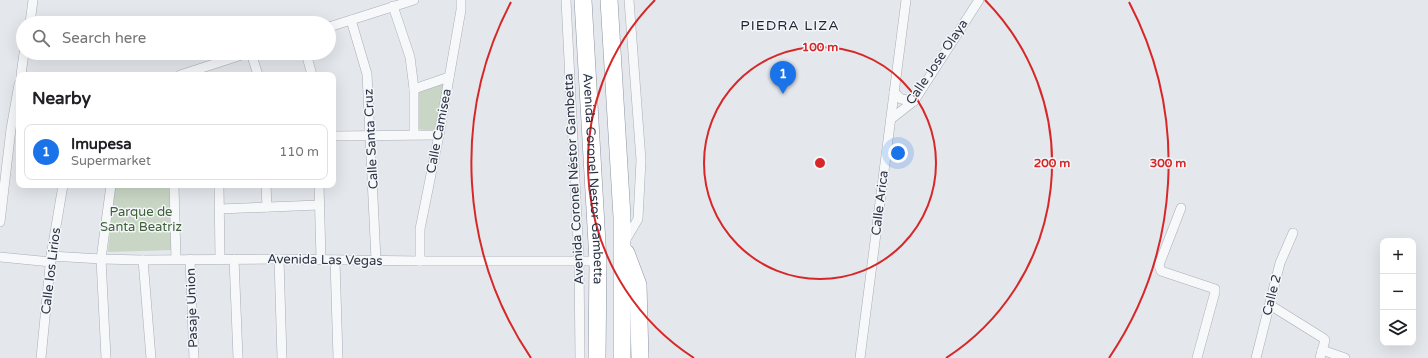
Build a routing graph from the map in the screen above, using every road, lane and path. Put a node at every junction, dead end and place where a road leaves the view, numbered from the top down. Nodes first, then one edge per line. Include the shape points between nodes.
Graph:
1 (34, 0) edge
2 (414, 0) edge
3 (461, 0) edge
4 (566, 0) edge
5 (583, 0) edge
6 (609, 0) edge
7 (629, 0) edge
8 (979, 0) edge
9 (907, 2) edge
10 (393, 6) junction
11 (31, 16) edge
12 (350, 20) junction
13 (336, 25) edge
14 (23, 60) edge
15 (226, 60) edge
16 (253, 60) edge
17 (308, 60) edge
18 (208, 66) junction
19 (21, 72) edge
20 (189, 72) edge
21 (210, 72) edge
22 (257, 72) edge
23 (311, 72) edge
24 (450, 77) junction
25 (414, 89) junction
26 (894, 92) junction
27 (914, 101) junction
28 (16, 117) edge
29 (891, 119) junction
30 (15, 128) edge
31 (414, 134) junction
32 (371, 135) junction
33 (439, 135) junction
34 (336, 136) edge
35 (62, 188) edge
36 (111, 188) edge
37 (174, 188) edge
38 (219, 188) edge
39 (266, 188) edge
40 (319, 188) edge
41 (319, 205) junction
42 (267, 207) junction
43 (1181, 208) dead end
44 (220, 209) junction
45 (0, 222) edge
46 (1293, 233) dead end
47 (623, 244) junction
48 (0, 257) edge
49 (51, 259) junction
50 (101, 259) junction
51 (176, 259) junction
52 (190, 259) junction
53 (220, 259) junction
54 (234, 259) junction
55 (280, 259) junction
56 (321, 259) junction
57 (143, 260) junction
58 (335, 260) junction
59 (376, 260) junction
60 (420, 261) junction
61 (579, 261) junction
62 (598, 261) junction
63 (1270, 305) junction
64 (1321, 354) edge
65 (41, 358) edge
66 (106, 358) edge
67 (150, 358) edge
68 (194, 358) edge
69 (238, 358) edge
70 (282, 358) edge
71 (338, 358) edge
72 (580, 358) edge
73 (597, 358) edge
74 (622, 358) edge
75 (640, 358) edge
76 (860, 358) edge
77 (1196, 358) edge
78 (1256, 358) edge
79 (1345, 358) edge

1 - 11 street
2 - 10 street
3 - 24 street, Calle Camisea
4 - 61 street, Avenida Coronel Néstor Gambetta
5 - 62 highway, Avenida Coronel Nestor Gambetta
6 - 47 highway, Avenida Coronel Nestor Gambetta
7 - 47 street via 641,160 638,219
8 - 27 street, Calle Jose Olaya
9 - 26 street, Calle Arica
10 - 12 street
10 - 25 street via 410,57
12 - 13 street
12 - 32 street, Calle Santa Cruz via 367,74
14 - 19 street
15 - 18 street
16 - 22 street
17 - 23 street
18 - 20 street
18 - 21 street
24 - 25 street
24 - 33 street, Calle Camisea
25 - 31 street
26 - 27 street via 901,99
26 - 29 street, Calle Arica
27 - 29 street, Calle Jose Olaya
28 - 30 street
29 - 76 street, Calle Arica
30 - 45 street
31 - 32 street
31 - 33 street
32 - 34 street
32 - 59 street, Calle Santa Cruz
33 - 60 street, Calle Camisea via 420,229
35 - 49 street, Calle los Lirios
36 - 50 street
37 - 51 street
38 - 44 street
39 - 42 street
40 - 41 street
41 - 42 street
41 - 56 street
42 - 44 street
43 - 77 street via 1159,266 1161,270 1214,289
44 - 53 street
46 - 63 street, Calle 2 via 1280,263
47 - 74 highway, Avenida Coronel Nestor Gambetta
47 - 75 highway via 638,285
48 - 49 street, Avenida Las Vegas
49 - 50 street, Avenida Las Vegas
49 - 65 street, Calle los Lirios
50 - 57 street, Avenida Las Vegas
50 - 66 street
51 - 52 street, Avenida Las Vegas
51 - 57 street, Avenida Las Vegas
52 - 53 street, Avenida Las Vegas
52 - 68 street, Pasaje Union
53 - 54 street, Avenida Las Vegas
54 - 55 street, Avenida Las Vegas
54 - 69 street
55 - 56 street, Avenida Las Vegas
55 - 70 street
56 - 58 street, Avenida Las Vegas
57 - 67 street
58 - 59 street, Avenida Las Vegas
58 - 71 street
59 - 60 street, Avenida Las Vegas
60 - 61 street, Avenida Las Vegas
61 - 62 street, Avenida Las Vegas
61 - 72 street, Avenida Coronel Néstor Gambetta
62 - 73 highway, Avenida Coronel Nestor Gambetta
63 - 64 street via 1323,338 1325,340
63 - 78 street, Calle 2
64 - 79 street

